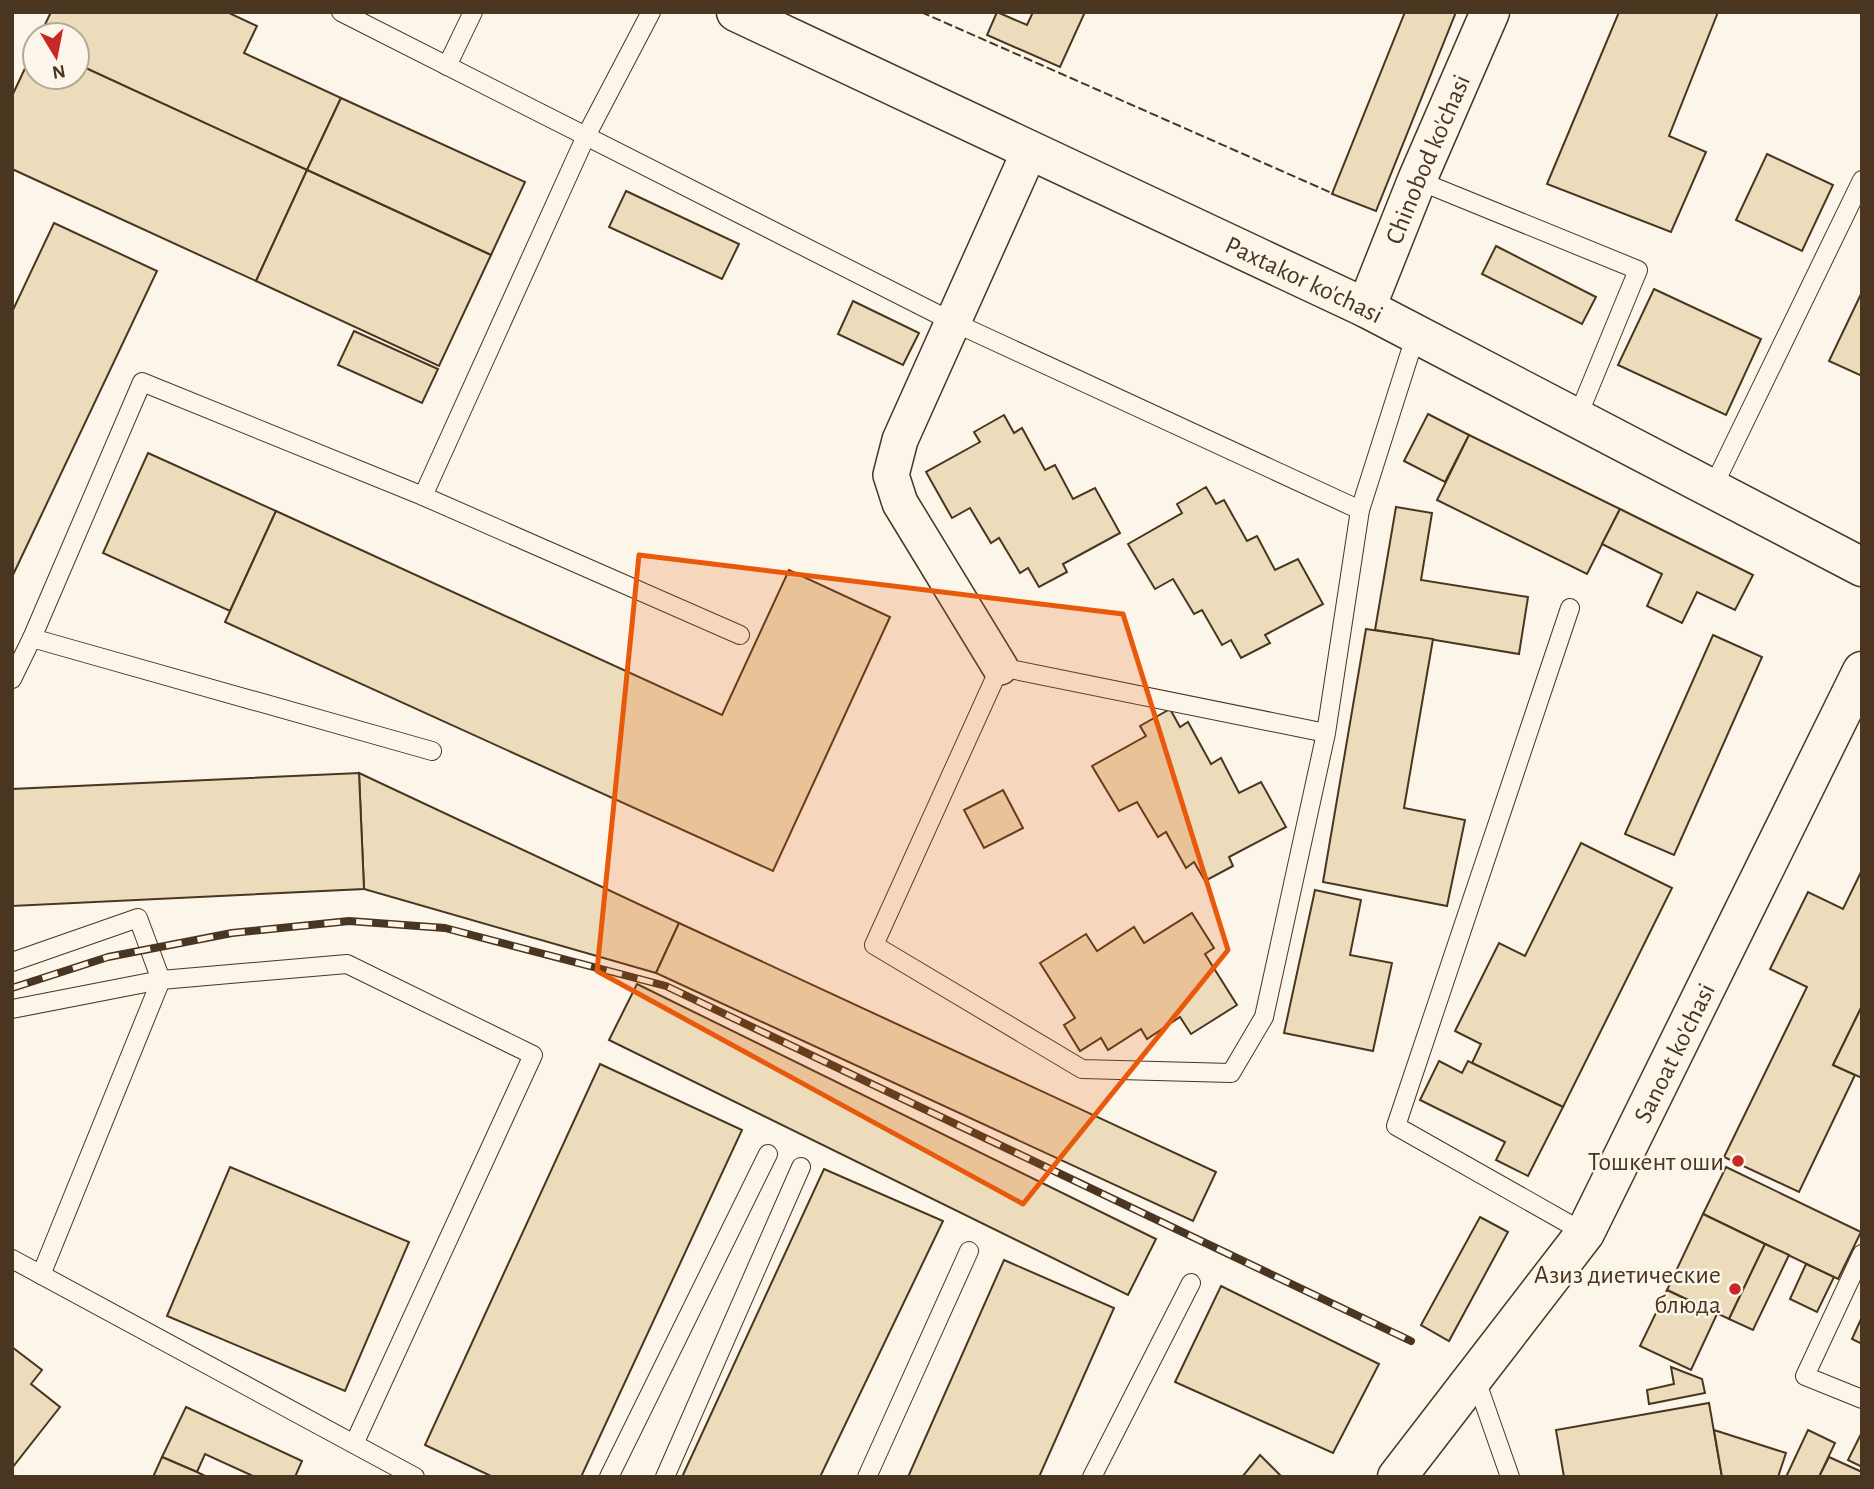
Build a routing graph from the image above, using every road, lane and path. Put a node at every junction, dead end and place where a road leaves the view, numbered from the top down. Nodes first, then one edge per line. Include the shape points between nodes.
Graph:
1 (341, 12) edge
2 (473, 12) edge
3 (651, 12) edge
4 (736, 12) edge
5 (1490, 12) edge
6 (447, 66) junction
7 (586, 136) junction
8 (1030, 150) junction
9 (1417, 180) junction
10 (1862, 180) edge
11 (1366, 308) junction
12 (953, 322) junction
13 (1416, 334) junction
14 (1577, 418) junction
15 (1712, 489) junction
16 (423, 496) junction
17 (1360, 510) junction
18 (1862, 567) edge
19 (1570, 608) dead end
20 (740, 635) dead end
21 (32, 638) junction
22 (1000, 667) junction
23 (1862, 671) edge
24 (12, 679) edge
25 (1326, 733) junction
26 (432, 751) dead end
27 (12, 962) edge
28 (161, 980) junction
29 (12, 1009) edge
30 (768, 1154) dead end
31 (802, 1167) dead end
32 (1585, 1233) junction
33 (969, 1251) dead end
34 (1862, 1254) edge
35 (12, 1259) edge
36 (41, 1275) junction
37 (1191, 1283) dead end
38 (1475, 1377) junction
39 (1862, 1399) edge
40 (354, 1444) junction
41 (415, 1477) edge
42 (609, 1477) edge
43 (665, 1477) edge
44 (867, 1477) edge
45 (1092, 1477) edge
46 (1397, 1477) edge
47 (1510, 1477) edge

1 - 6 lane
2 - 6 lane
3 - 7 lane
4 - 8 main road, Paxtakor ko'chasi
5 - 9 main road, Chinobod ko'chasi
6 - 7 lane
7 - 12 lane
7 - 16 lane
8 - 11 main road, Paxtakor ko'chasi
8 - 12 street
9 - 11 main road, Chinobod ko'chasi
9 - 14 lane via 1638,270
10 - 15 lane
11 - 13 main road, Paxtakor ko'chasi
12 - 17 lane
12 - 22 street via 900,440 891,475 900,503
13 - 14 main road, Paxtakor ko'chasi
13 - 17 lane
14 - 15 main road, Paxtakor ko'chasi
15 - 18 main road, Paxtakor ko'chasi
16 - 20 lane
16 - 21 lane via 142,382
17 - 25 lane
19 - 32 lane via 1396,1126
21 - 24 lane
21 - 26 lane
22 - 25 lane
22 - 25 lane via 874,945 1082,1069 1231,1073 1264,1017
23 - 32 main road, Sanoat ko'chasi
27 - 28 lane via 138,918
28 - 29 lane
28 - 36 lane
28 - 40 lane via 347,964 533,1055
30 - 42 lane
31 - 43 lane
32 - 38 main road, Sanoat ko'chasi
33 - 44 lane
34 - 39 lane via 1805,1376
35 - 36 lane
36 - 40 lane
37 - 45 lane
38 - 46 main road, Sanoat ko'chasi
38 - 47 lane
40 - 41 lane

